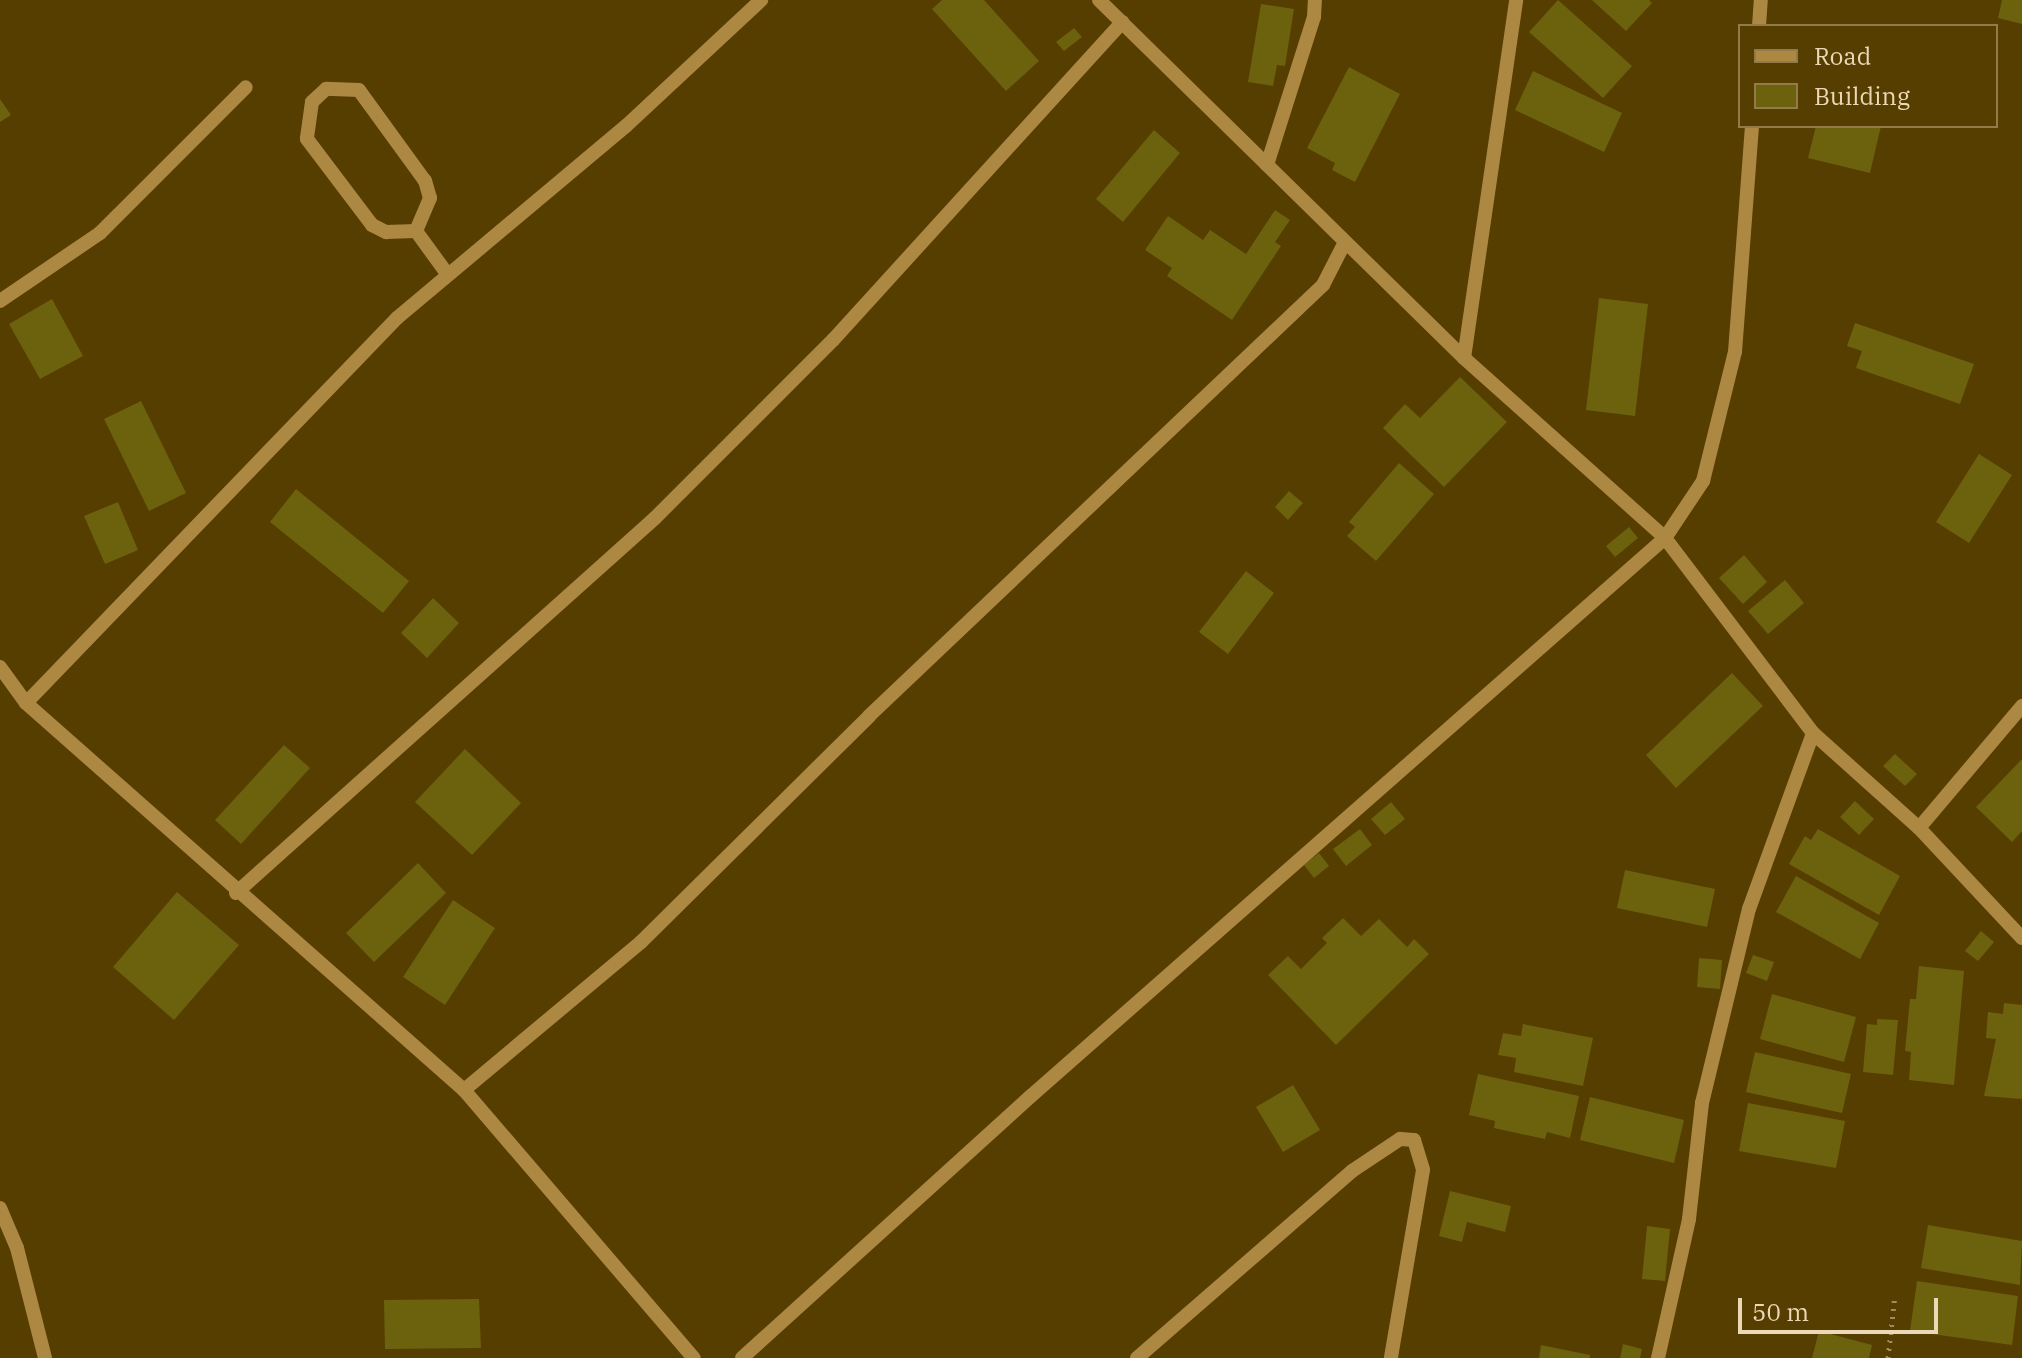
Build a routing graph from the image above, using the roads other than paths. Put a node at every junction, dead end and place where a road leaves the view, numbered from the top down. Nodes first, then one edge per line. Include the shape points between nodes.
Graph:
1 (761, 0) edge
2 (1099, 0) edge
3 (1315, 0) edge
4 (1516, 0) edge
5 (1761, 0) edge
6 (1122, 22) junction
7 (1759, 24) edge
8 (246, 87) dead end
9 (1752, 128) edge
10 (1267, 165) junction
11 (416, 231) junction
12 (1345, 242) junction
13 (448, 275) junction
14 (0, 301) edge
15 (1464, 358) junction
16 (1665, 538) junction
17 (0, 667) edge
18 (26, 703) junction
19 (2022, 706) edge
20 (1813, 733) junction
21 (1919, 828) junction
22 (236, 893) junction
23 (2022, 938) edge
24 (464, 1090) junction
25 (0, 1208) edge
26 (45, 1358) edge
27 (694, 1358) edge
28 (742, 1358) edge
29 (1137, 1358) edge
30 (1391, 1358) edge
31 (1658, 1358) edge

1 - 13 street via 626,126
2 - 6 street
3 - 10 street
4 - 15 street
5 - 7 street
6 - 10 street
6 - 22 street via 833,340 655,518
8 - 14 street via 100,233
9 - 16 street via 1735,352 1703,481
10 - 12 street
11 - 11 street via 430,198 425,181 359,90 326,89 312,102 307,139 372,225 386,232
11 - 13 street
12 - 15 street
12 - 24 street via 1312,296 869,716 641,942
13 - 18 street via 397,318
15 - 16 street
16 - 20 street
16 - 28 street
17 - 18 street
18 - 22 street
19 - 21 street
20 - 21 street
20 - 31 street via 1749,909 1702,1103 1689,1219
21 - 23 street
22 - 24 street
24 - 27 street
25 - 26 street via 17,1248
29 - 30 street via 1352,1171 1400,1139 1414,1140 1423,1170

